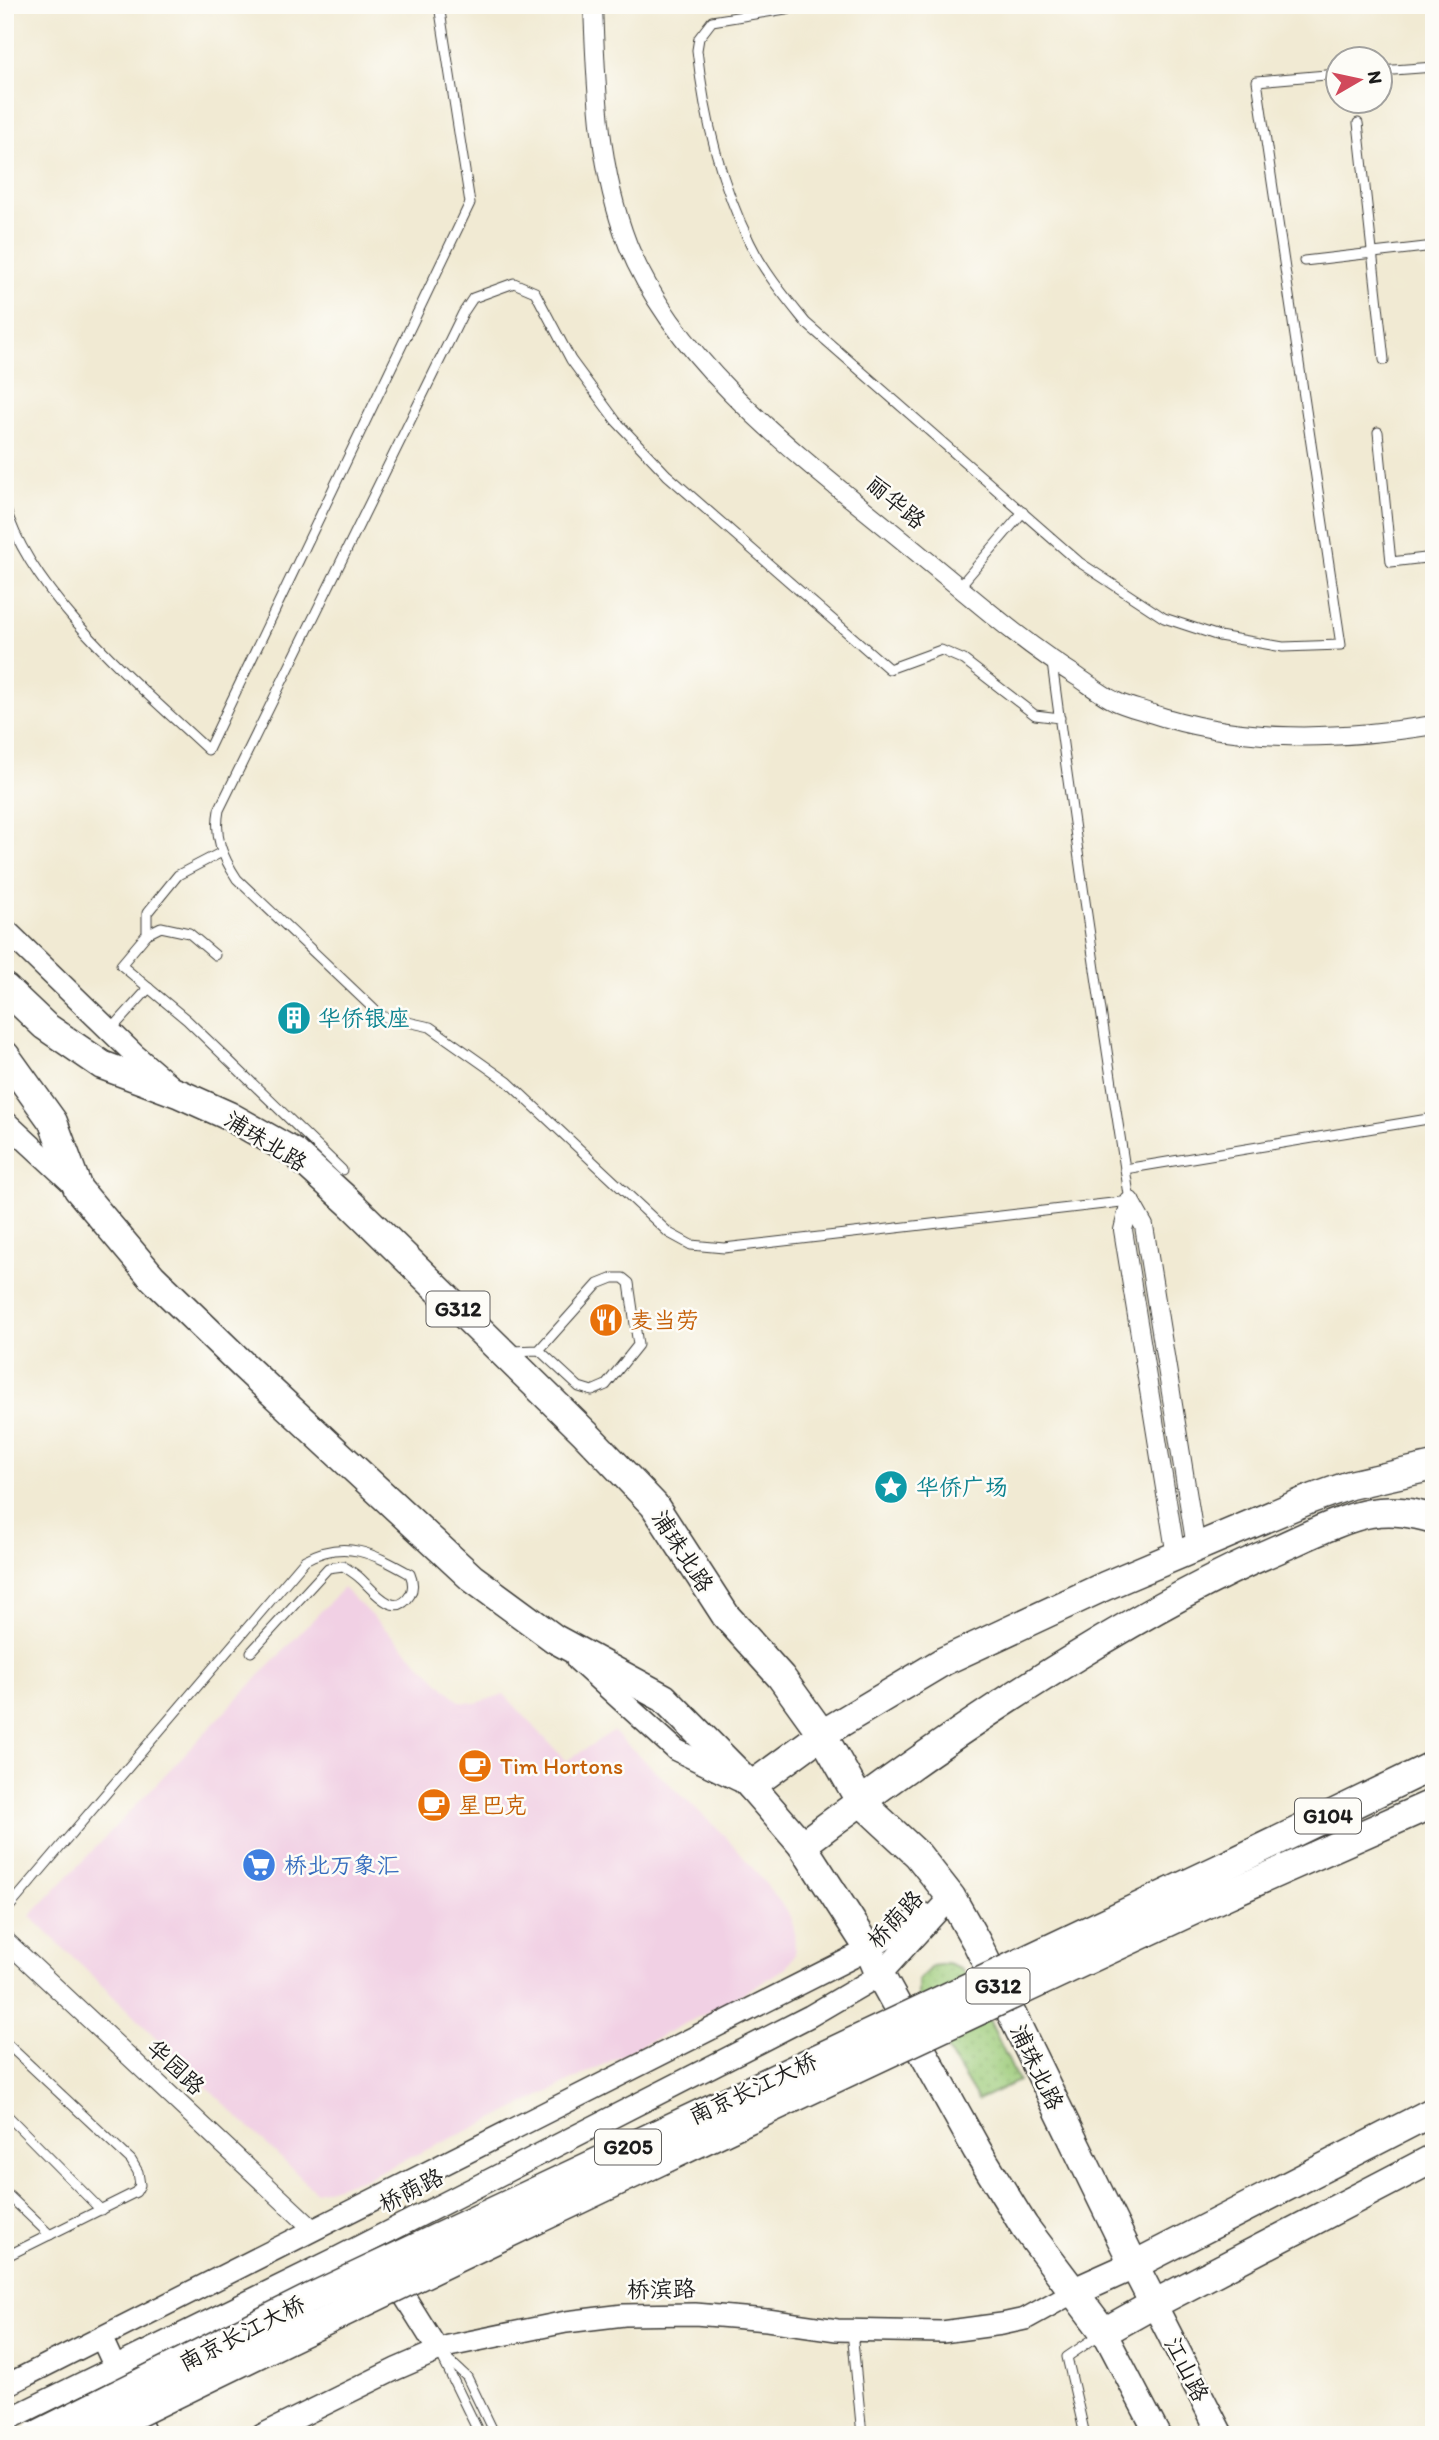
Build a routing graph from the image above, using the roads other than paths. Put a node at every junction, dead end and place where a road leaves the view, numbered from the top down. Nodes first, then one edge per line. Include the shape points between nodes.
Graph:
1 (439, 5) edge
2 (593, 5) edge
3 (810, 5) edge
4 (1434, 67) edge
5 (1394, 70) edge
6 (1324, 75) edge
7 (1358, 123) dead end
8 (1434, 246) edge
9 (1373, 253) junction
10 (1304, 261) dead end
11 (1384, 360) dead end
12 (1378, 432) dead end
13 (5, 506) edge
14 (1023, 512) junction
15 (1434, 557) edge
16 (959, 587) junction
17 (1052, 661) junction
18 (1060, 718) junction
19 (1434, 725) edge
20 (222, 852) junction
21 (5, 929) edge
22 (147, 934) junction
23 (215, 955) dead end
24 (5, 988) edge
25 (149, 988) junction
26 (110, 1031) junction
27 (5, 1055) edge
28 (180, 1094) junction
29 (1434, 1118) edge
30 (5, 1121) edge
31 (1125, 1169) junction
32 (342, 1170) dead end
33 (78, 1189) junction
34 (1130, 1201) junction
35 (538, 1350) junction
36 (501, 1352) junction
37 (1434, 1466) edge
38 (1434, 1519) edge
39 (1186, 1552) junction
40 (251, 1652) dead end
41 (822, 1734) junction
42 (1434, 1765) edge
43 (751, 1786) junction
44 (860, 1801) junction
45 (1434, 1803) edge
46 (802, 1845) junction
47 (1228, 1880) junction
48 (951, 1898) junction
49 (5, 1912) edge
50 (5, 1940) edge
51 (874, 1962) junction
52 (5, 2042) edge
53 (1434, 2111) edge
54 (5, 2113) edge
55 (1434, 2158) edge
56 (5, 2192) edge
57 (101, 2210) junction
58 (313, 2229) junction
59 (50, 2235) junction
60 (370, 2241) junction
61 (5, 2257) edge
62 (1134, 2265) junction
63 (1074, 2292) junction
64 (1154, 2304) junction
65 (852, 2331) junction
66 (1104, 2332) junction
67 (102, 2339) junction
68 (438, 2350) junction
69 (115, 2367) junction
70 (5, 2386) edge
71 (5, 2421) edge
72 (37, 2435) edge
73 (92, 2435) edge
74 (146, 2435) edge
75 (262, 2435) edge
76 (480, 2435) edge
77 (495, 2435) edge
78 (862, 2435) edge
79 (1085, 2435) edge
80 (1158, 2435) edge
81 (1221, 2435) edge

1 - 13 lane via 470,203 208,750 89,638 28,558 12,531
2 - 16 street, 丽华路 via 603,152 624,233 651,290 684,340 729,390
3 - 14 lane via 712,21 699,38 699,64 717,155 734,206 770,275 806,323
4 - 5 lane
6 - 14 lane via 1257,81 1341,645 1283,647 1219,636 1164,618 1079,562
7 - 9 lane
8 - 9 lane
9 - 10 lane
9 - 11 lane
12 - 15 lane via 1391,562
14 - 16 lane
16 - 17 street, 丽华路
17 - 18 lane
17 - 19 street, 丽华路 via 1115,701 1172,720 1238,733 1320,738
18 - 20 lane via 1035,715 964,660 941,650 889,669 667,475 616,421 586,380 535,292 513,283 473,298 463,313 219,810
18 - 31 lane
20 - 22 lane via 178,875 147,913
20 - 34 lane via 237,879 381,1016 430,1027 508,1082 669,1233 691,1245 724,1248
21 - 26 street
22 - 23 lane via 161,928 189,933
22 - 25 lane via 121,965
24 - 28 main road, 浦珠北路 / G312 via 45,1026 102,1065
25 - 26 lane
25 - 32 lane
26 - 28 street
27 - 33 main road via 53,1122
28 - 36 main road, 浦珠北路 / G312 via 295,1153
29 - 31 lane
30 - 33 street
31 - 34 lane
33 - 43 main road via 152,1277 472,1578 555,1639 664,1698
34 - 39 street via 1144,1226
35 - 35 lane via 579,1387 592,1391 606,1385 638,1345 629,1283 613,1279 598,1284
35 - 36 lane
36 - 41 main road, 浦珠北路 / G312 via 654,1505 726,1616 781,1677
37 - 39 main road via 1350,1485
38 - 44 main road via 1408,1512 1370,1513 1222,1573 1014,1694
39 - 41 main road via 944,1661
40 - 49 lane via 328,1568 343,1566 382,1601 394,1605 411,1594 411,1574 378,1556 343,1548 306,1560
41 - 43 main road
41 - 44 main road, 浦珠北路 / G312
42 - 47 main road, 南京长江大桥 / G104
43 - 46 main road
44 - 46 main road
44 - 48 main road, 浦珠北路 / G312 via 918,1855
45 - 47 main road, 南京长江大桥 / G104
46 - 51 main road
47 - 72 main road, 南京长江大桥 / G205, bridge via 310,2298
47 - 73 main road, 南京长江大桥 / G104, bridge
48 - 51 street, 桥荫路
48 - 62 main road, 浦珠北路 / G312
50 - 58 street, 华园路
51 - 58 street, 桥荫路
51 - 60 street, 桥荫路 via 810,2016
51 - 63 main road via 976,2150 1024,2227
52 - 57 lane via 131,2160 138,2172 136,2192
53 - 62 main road
54 - 57 lane
55 - 64 main road
56 - 59 lane
57 - 59 lane
58 - 67 street, 桥荫路
59 - 61 lane
60 - 68 street
60 - 69 street, 桥荫路
62 - 63 main road
62 - 64 main road, 浦珠北路 / G312
63 - 65 street, 桥滨路 via 1025,2319 1002,2324 942,2332
63 - 66 main road
64 - 66 main road
64 - 81 main road, 江山路
65 - 68 street, 桥滨路 via 695,2314 624,2315 502,2334
65 - 78 lane
66 - 79 lane via 1067,2357
66 - 80 main road
67 - 69 street
67 - 70 street, 桥荫路
68 - 75 street, 桥滨路
68 - 76 lane
68 - 77 lane via 467,2377
69 - 71 street, 桥荫路
69 - 74 street

